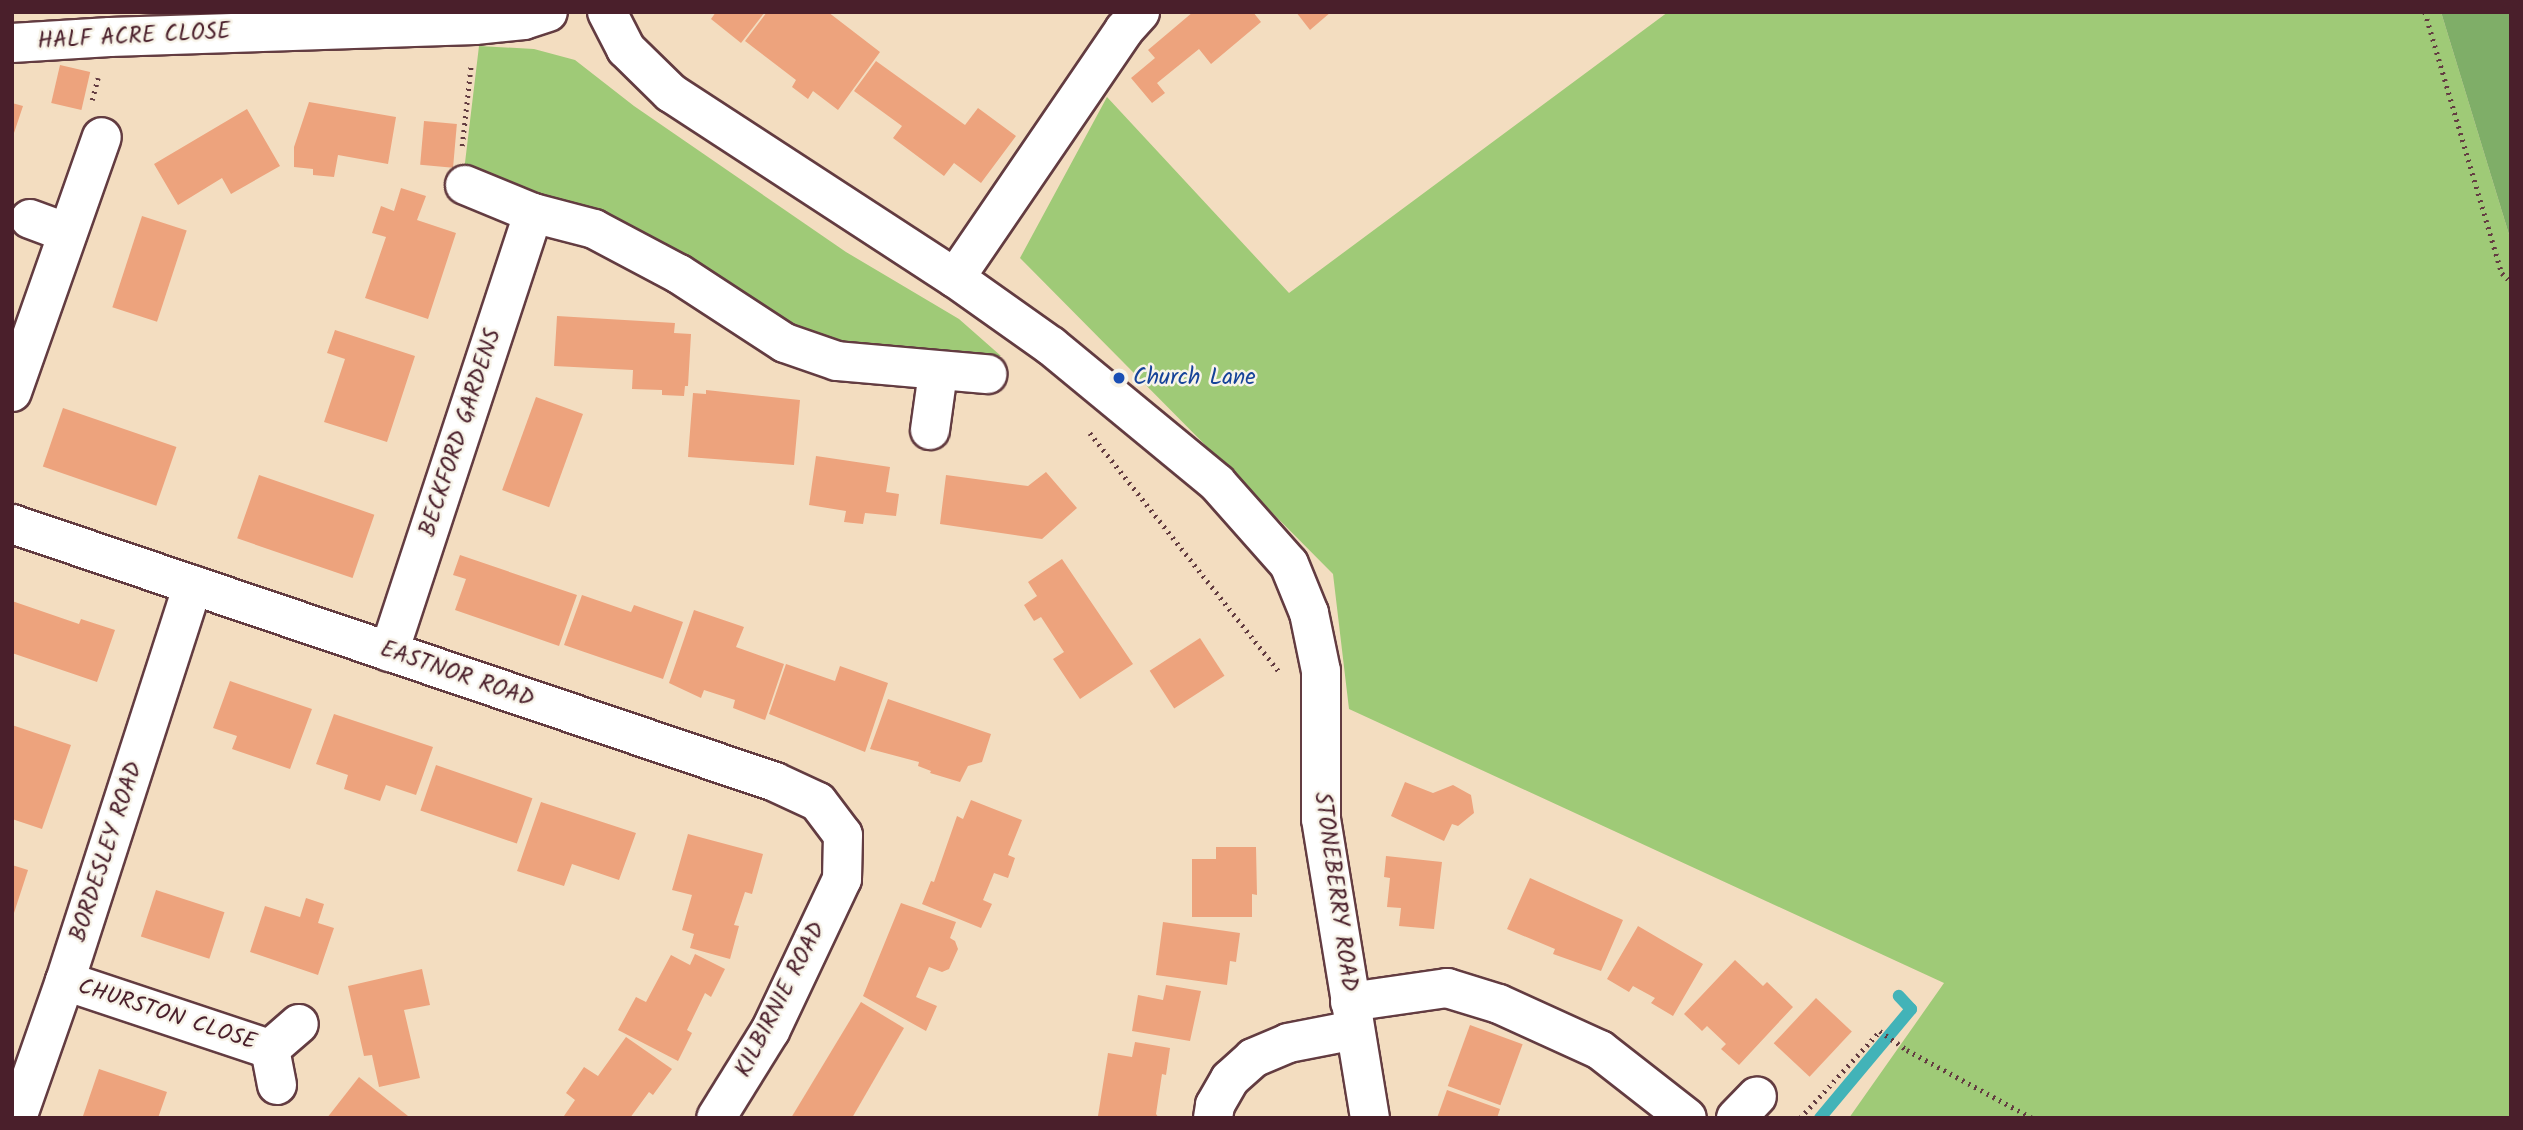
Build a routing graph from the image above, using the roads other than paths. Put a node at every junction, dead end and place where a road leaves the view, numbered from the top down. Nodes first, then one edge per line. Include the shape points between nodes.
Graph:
1 (548, 12) edge
2 (607, 12) edge
3 (1140, 12) edge
4 (12, 43) edge
5 (102, 137) road end
6 (465, 185) road end
7 (533, 213) junction
8 (30, 219) dead end
9 (68, 233) junction
10 (955, 278) junction
11 (938, 372) junction
12 (987, 374) dead end
13 (12, 392) edge
14 (930, 430) dead end
15 (12, 524) edge
16 (193, 585) junction
17 (389, 652) junction
18 (842, 879) joint
19 (65, 981) junction
20 (1352, 1016) junction
21 (299, 1024) dead end
22 (17, 1118) edge
23 (716, 1118) edge
24 (1213, 1118) edge
25 (1370, 1118) edge
26 (1687, 1118) edge

1 - 4 street, HALF ACRE CLOSE via 524,20 475,25
2 - 10 street via 626,49 671,93
3 - 10 street
5 - 9 street
6 - 7 street
7 - 11 street via 594,229 679,274 785,344 836,361
7 - 17 street, BECKFORD GARDENS
8 - 9 street
9 - 13 street
10 - 20 street, STONEBERRY ROAD via 1051,346 1217,483 1289,564 1309,613 1321,671 1321,819
11 - 12 street
11 - 14 street
15 - 16 street, EASTNOR ROAD
16 - 17 street, EASTNOR ROAD
16 - 19 street, BORDESLEY ROAD
17 - 18 street, EASTNOR ROAD via 775,782 818,802 844,835
18 - 23 street, KILBIRNIE ROAD via 770,1031
19 - 21 street, CHURSTON CLOSE via 273,1067
19 - 22 street, BORDESLEY ROAD
20 - 24 street via 1253,1058 1230,1079
20 - 25 street, STONEBERRY ROAD
20 - 26 street via 1447,988 1499,1004 1600,1050

